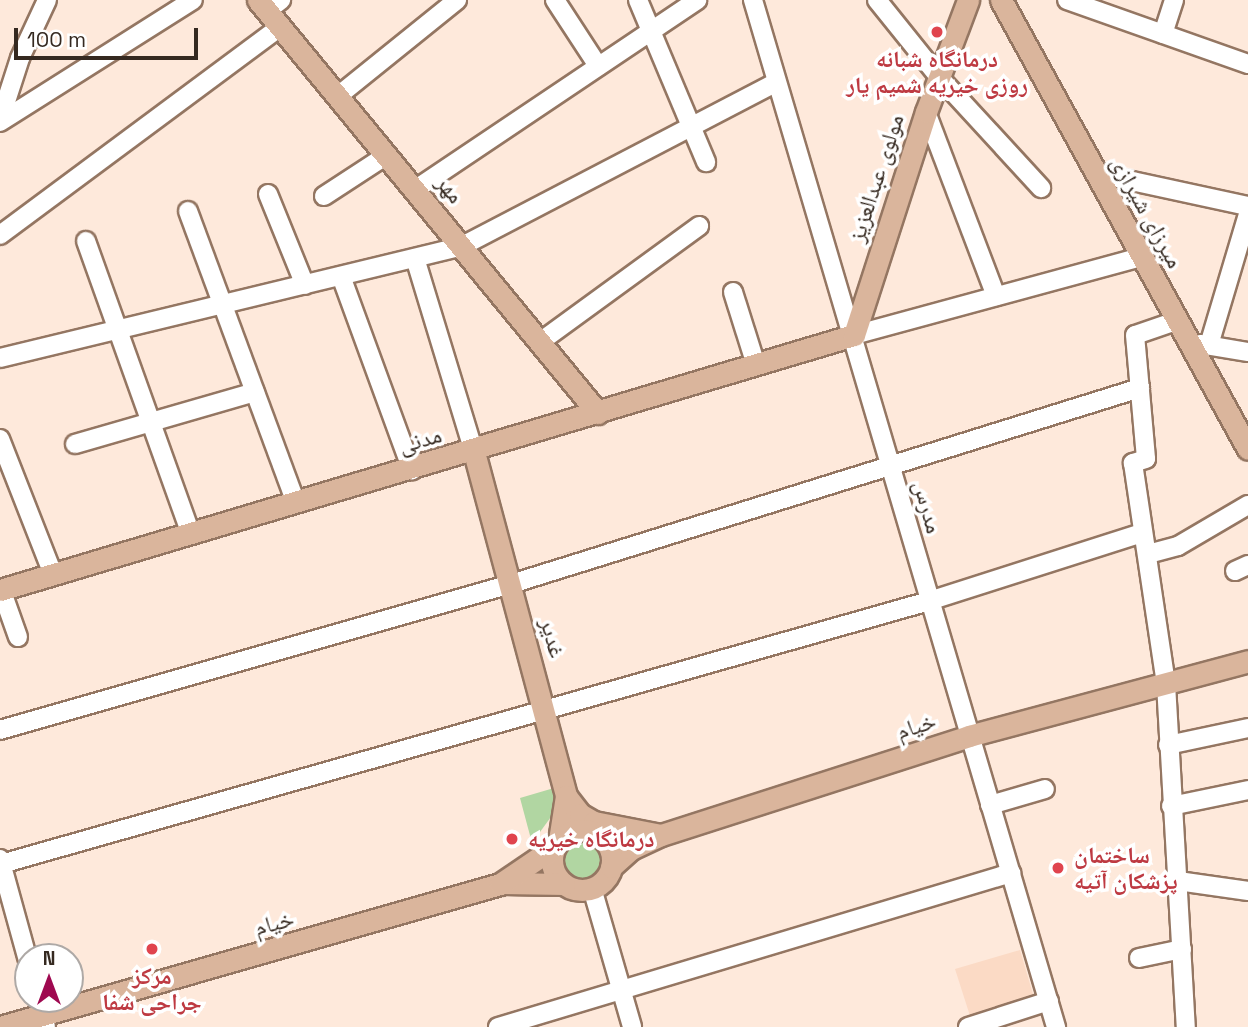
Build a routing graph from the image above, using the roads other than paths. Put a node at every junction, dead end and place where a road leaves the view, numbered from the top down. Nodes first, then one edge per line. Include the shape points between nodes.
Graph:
1 (47, 0) edge
2 (193, 0) edge
3 (457, 0) edge
4 (555, 0) edge
5 (638, 0) edge
6 (697, 0) edge
7 (753, 0) edge
8 (877, 0) edge
9 (968, 0) edge
10 (1001, 0) edge
11 (1067, 0) edge
12 (1174, 0) edge
13 (272, 9) edge
14 (649, 33) junction
15 (1163, 34) junction
16 (1248, 64) edge
17 (598, 66) junction
18 (939, 77) junction
19 (775, 83) junction
20 (338, 96) junction
21 (926, 112) junction
22 (0, 121) edge
23 (692, 126) junction
24 (387, 155) junction
25 (706, 162) dead end
26 (1095, 173) junction
27 (1041, 188) dead end
28 (416, 189) junction
29 (268, 194) dead end
30 (324, 196) dead end
31 (1248, 206) edge
32 (188, 211) dead end
33 (1248, 214) edge
34 (699, 226) dead end
35 (0, 235) edge
36 (86, 241) dead end
37 (462, 246) junction
38 (1141, 257) junction
39 (415, 258) junction
40 (341, 276) junction
41 (305, 285) junction
42 (733, 292) dead end
43 (996, 296) junction
44 (223, 304) junction
45 (1176, 321) junction
46 (117, 330) junction
47 (854, 335) junction
48 (540, 342) junction
49 (1188, 342) junction
50 (1209, 345) junction
51 (1248, 352) edge
52 (0, 358) edge
53 (756, 365) junction
54 (1140, 388) junction
55 (255, 391) junction
56 (598, 413) junction
57 (150, 422) junction
58 (75, 444) dead end
59 (2, 448) edge
60 (1248, 449) edge
61 (474, 452) junction
62 (891, 466) junction
63 (412, 470) junction
64 (296, 503) junction
65 (1248, 505) edge
66 (1142, 533) junction
67 (191, 534) junction
68 (1148, 554) junction
69 (53, 574) junction
70 (510, 584) junction
71 (1, 590) edge
72 (929, 601) junction
73 (18, 637) dead end
74 (1248, 661) edge
75 (1166, 684) junction
76 (545, 712) junction
77 (1248, 728) edge
78 (0, 730) edge
79 (969, 736) junction
80 (1168, 744) junction
81 (1045, 789) dead end
82 (1248, 790) edge
83 (566, 796) junction
84 (990, 805) junction
85 (1171, 806) junction
86 (661, 835) junction
87 (556, 844) junction
88 (1, 861) edge
89 (611, 867) junction
90 (1011, 873) junction
91 (1178, 881) junction
92 (500, 884) junction
93 (564, 884) junction
94 (592, 888) junction
95 (1248, 891) edge
96 (23, 943) edge
97 (1182, 949) junction
98 (1139, 958) dead end
99 (622, 991) junction
100 (84, 1001) edge
101 (1049, 1001) junction
102 (42, 1013) edge
103 (0, 1027) edge
104 (498, 1027) edge
105 (632, 1027) edge
106 (968, 1027) edge
107 (1056, 1027) edge
108 (1186, 1027) edge

1 - 22 street via 20,58
2 - 22 street
3 - 20 street
4 - 17 street
5 - 14 street
6 - 14 street
7 - 19 street, مدرس
8 - 18 street
9 - 18 main road, مولوی عبدالعزیز
10 - 26 main road, میرزای شیرازی
11 - 15 street
12 - 15 street
13 - 20 main road, مهر
13 - 35 street
14 - 17 street
14 - 23 street
15 - 16 street
17 - 28 street
18 - 21 main road, مولوی عبدالعزیز
18 - 27 street
19 - 23 street
19 - 47 street, مدرس
20 - 24 main road, مهر
21 - 43 street
21 - 47 main road, مولوی عبدالعزیز
23 - 25 street
23 - 37 street
24 - 28 main road, مهر
24 - 30 street
26 - 31 street
26 - 38 main road, میرزای شیرازی
28 - 37 main road, مهر
29 - 41 street
32 - 44 street
33 - 50 street
34 - 48 street
36 - 46 street
37 - 39 street
37 - 48 main road, مهر
38 - 43 street
38 - 45 main road, میرزای شیرازی
39 - 40 street
39 - 61 street
40 - 41 street
40 - 63 street
41 - 44 street
42 - 53 street
43 - 47 street
44 - 46 street
44 - 55 street
45 - 49 main road, میرزای شیرازی
45 - 54 street via 1135,335
46 - 52 street
46 - 57 street
47 - 53 main road, مدنی
47 - 62 street, مدرس
48 - 56 main road, مهر
49 - 50 street
49 - 60 main road, میرزای شیرازی
50 - 51 street
53 - 56 main road, مدنی
54 - 62 street
54 - 66 street via 1146,459 1133,463
55 - 57 street
55 - 64 street
56 - 61 main road, مدنی
57 - 58 street
57 - 67 street
59 - 69 street
61 - 63 main road, مدنی
61 - 70 main road, غدیر
62 - 70 street
62 - 72 street, مدرس
63 - 64 main road, مدنی
64 - 67 main road, مدنی
65 - 68 street via 1178,546
66 - 68 street
66 - 72 street
67 - 69 main road, مدنی
68 - 75 street
69 - 71 main road, مدنی
70 - 76 main road, غدیر
70 - 78 street
71 - 73 street
72 - 76 street
72 - 79 street, مدرس
74 - 75 main road, خیام
75 - 79 main road, خیام
75 - 80 street
76 - 83 main road, غدیر
76 - 88 street
77 - 80 street
79 - 84 street, مدرس
79 - 86 main road, خیام
80 - 85 street
81 - 84 street
82 - 85 street
83 - 86 main road via 580,814 594,822
83 - 87 main road, غدیر
84 - 90 street, مدرس
85 - 91 street
86 - 89 main road, خیام via 631,849
87 - 89 main road via 576,830 596,832 610,848
87 - 92 main road, خیام
87 - 93 main road via 552,868
88 - 96 street
89 - 94 main road
90 - 99 street
90 - 101 street, مدرس
91 - 95 street
91 - 97 street
92 - 93 main road
92 - 100 main road, خیام
93 - 94 main road
94 - 99 street
97 - 98 street
97 - 108 street
99 - 104 street
99 - 105 street
101 - 106 street
101 - 107 street, مدرس
102 - 103 main road, خیام

